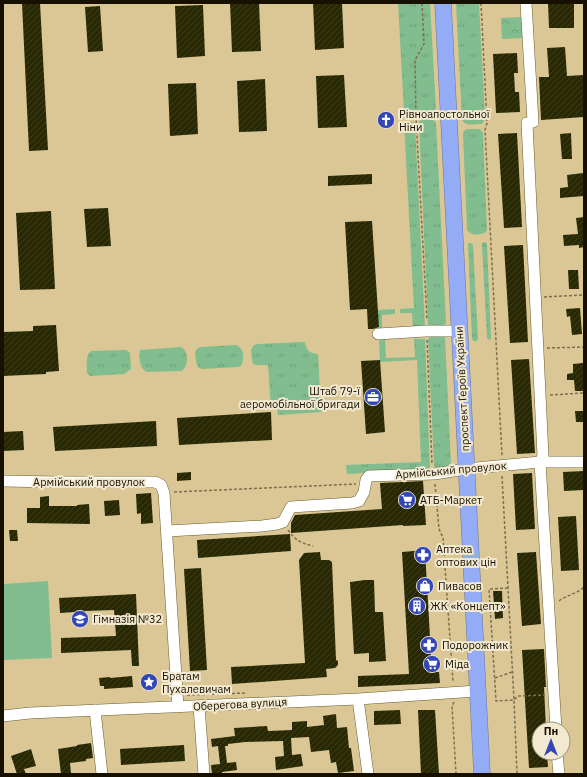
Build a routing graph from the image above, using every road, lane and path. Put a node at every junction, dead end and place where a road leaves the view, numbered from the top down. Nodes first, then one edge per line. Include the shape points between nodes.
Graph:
1 (422, 3) edge
2 (443, 3) edge
3 (481, 3) edge
4 (526, 3) edge
5 (584, 295) edge
6 (534, 297) junction
7 (426, 330) junction
8 (459, 330) junction
9 (378, 334) dead end
10 (584, 347) edge
11 (537, 349) junction
12 (584, 393) edge
13 (540, 396) junction
14 (540, 462) junction
15 (584, 462) edge
16 (502, 466) junction
17 (466, 469) junction
18 (434, 474) junction
19 (3, 481) edge
20 (365, 483) junction
21 (164, 493) junction
22 (283, 522) junction
23 (167, 531) junction
24 (313, 546) dead end
25 (584, 587) edge
26 (508, 588) junction
27 (549, 608) junction
28 (512, 672) junction
29 (495, 678) junction
30 (453, 686) dead end
31 (477, 691) junction
32 (554, 695) junction
33 (358, 699) junction
34 (455, 700) dead end
35 (514, 700) junction
36 (199, 706) junction
37 (178, 707) junction
38 (95, 710) junction
39 (3, 716) edge
40 (556, 721) edge
41 (557, 761) edge
42 (102, 774) edge
43 (204, 774) edge
44 (368, 774) edge
45 (456, 774) edge
46 (482, 774) edge
47 (517, 774) edge
48 (558, 774) edge

1 - 7 path via 424,44 415,60
2 - 8 highway, проспект Героїв України
3 - 16 path
4 - 6 street via 533,122 526,123
5 - 6 path
6 - 11 street
7 - 8 street
7 - 9 street
7 - 18 path
8 - 17 highway, проспект Героїв України
10 - 11 path
11 - 13 street
12 - 13 path
13 - 14 street via 543,456
14 - 15 street, Армійський провулок
14 - 16 street, Армійський провулок
14 - 27 street
16 - 17 street, Армійський провулок
16 - 26 path
17 - 18 street, Армійський провулок
17 - 31 highway, проспект Героїв України
18 - 20 street, Армійський провулок via 369,476
18 - 30 path via 439,529 443,538
19 - 21 street, Армійський провулок via 156,482 161,485
20 - 21 path
20 - 22 street via 359,501 291,507
21 - 23 street
22 - 23 street via 262,526
22 - 24 path via 300,542
23 - 37 street
25 - 27 path
26 - 28 path
26 - 29 path via 489,588
27 - 32 street
28 - 29 path
28 - 35 path
29 - 35 path via 496,701
31 - 33 street, Оберегова вулиця
31 - 46 highway, проспект Героїв України
32 - 35 path via 518,696
32 - 40 street
33 - 36 street, Оберегова вулиця
33 - 44 street
34 - 45 path via 452,706
35 - 47 path
36 - 37 street, Оберегова вулиця
36 - 43 street
37 - 38 street, Оберегова вулиця
38 - 39 street, Оберегова вулиця
38 - 42 street
41 - 48 street

